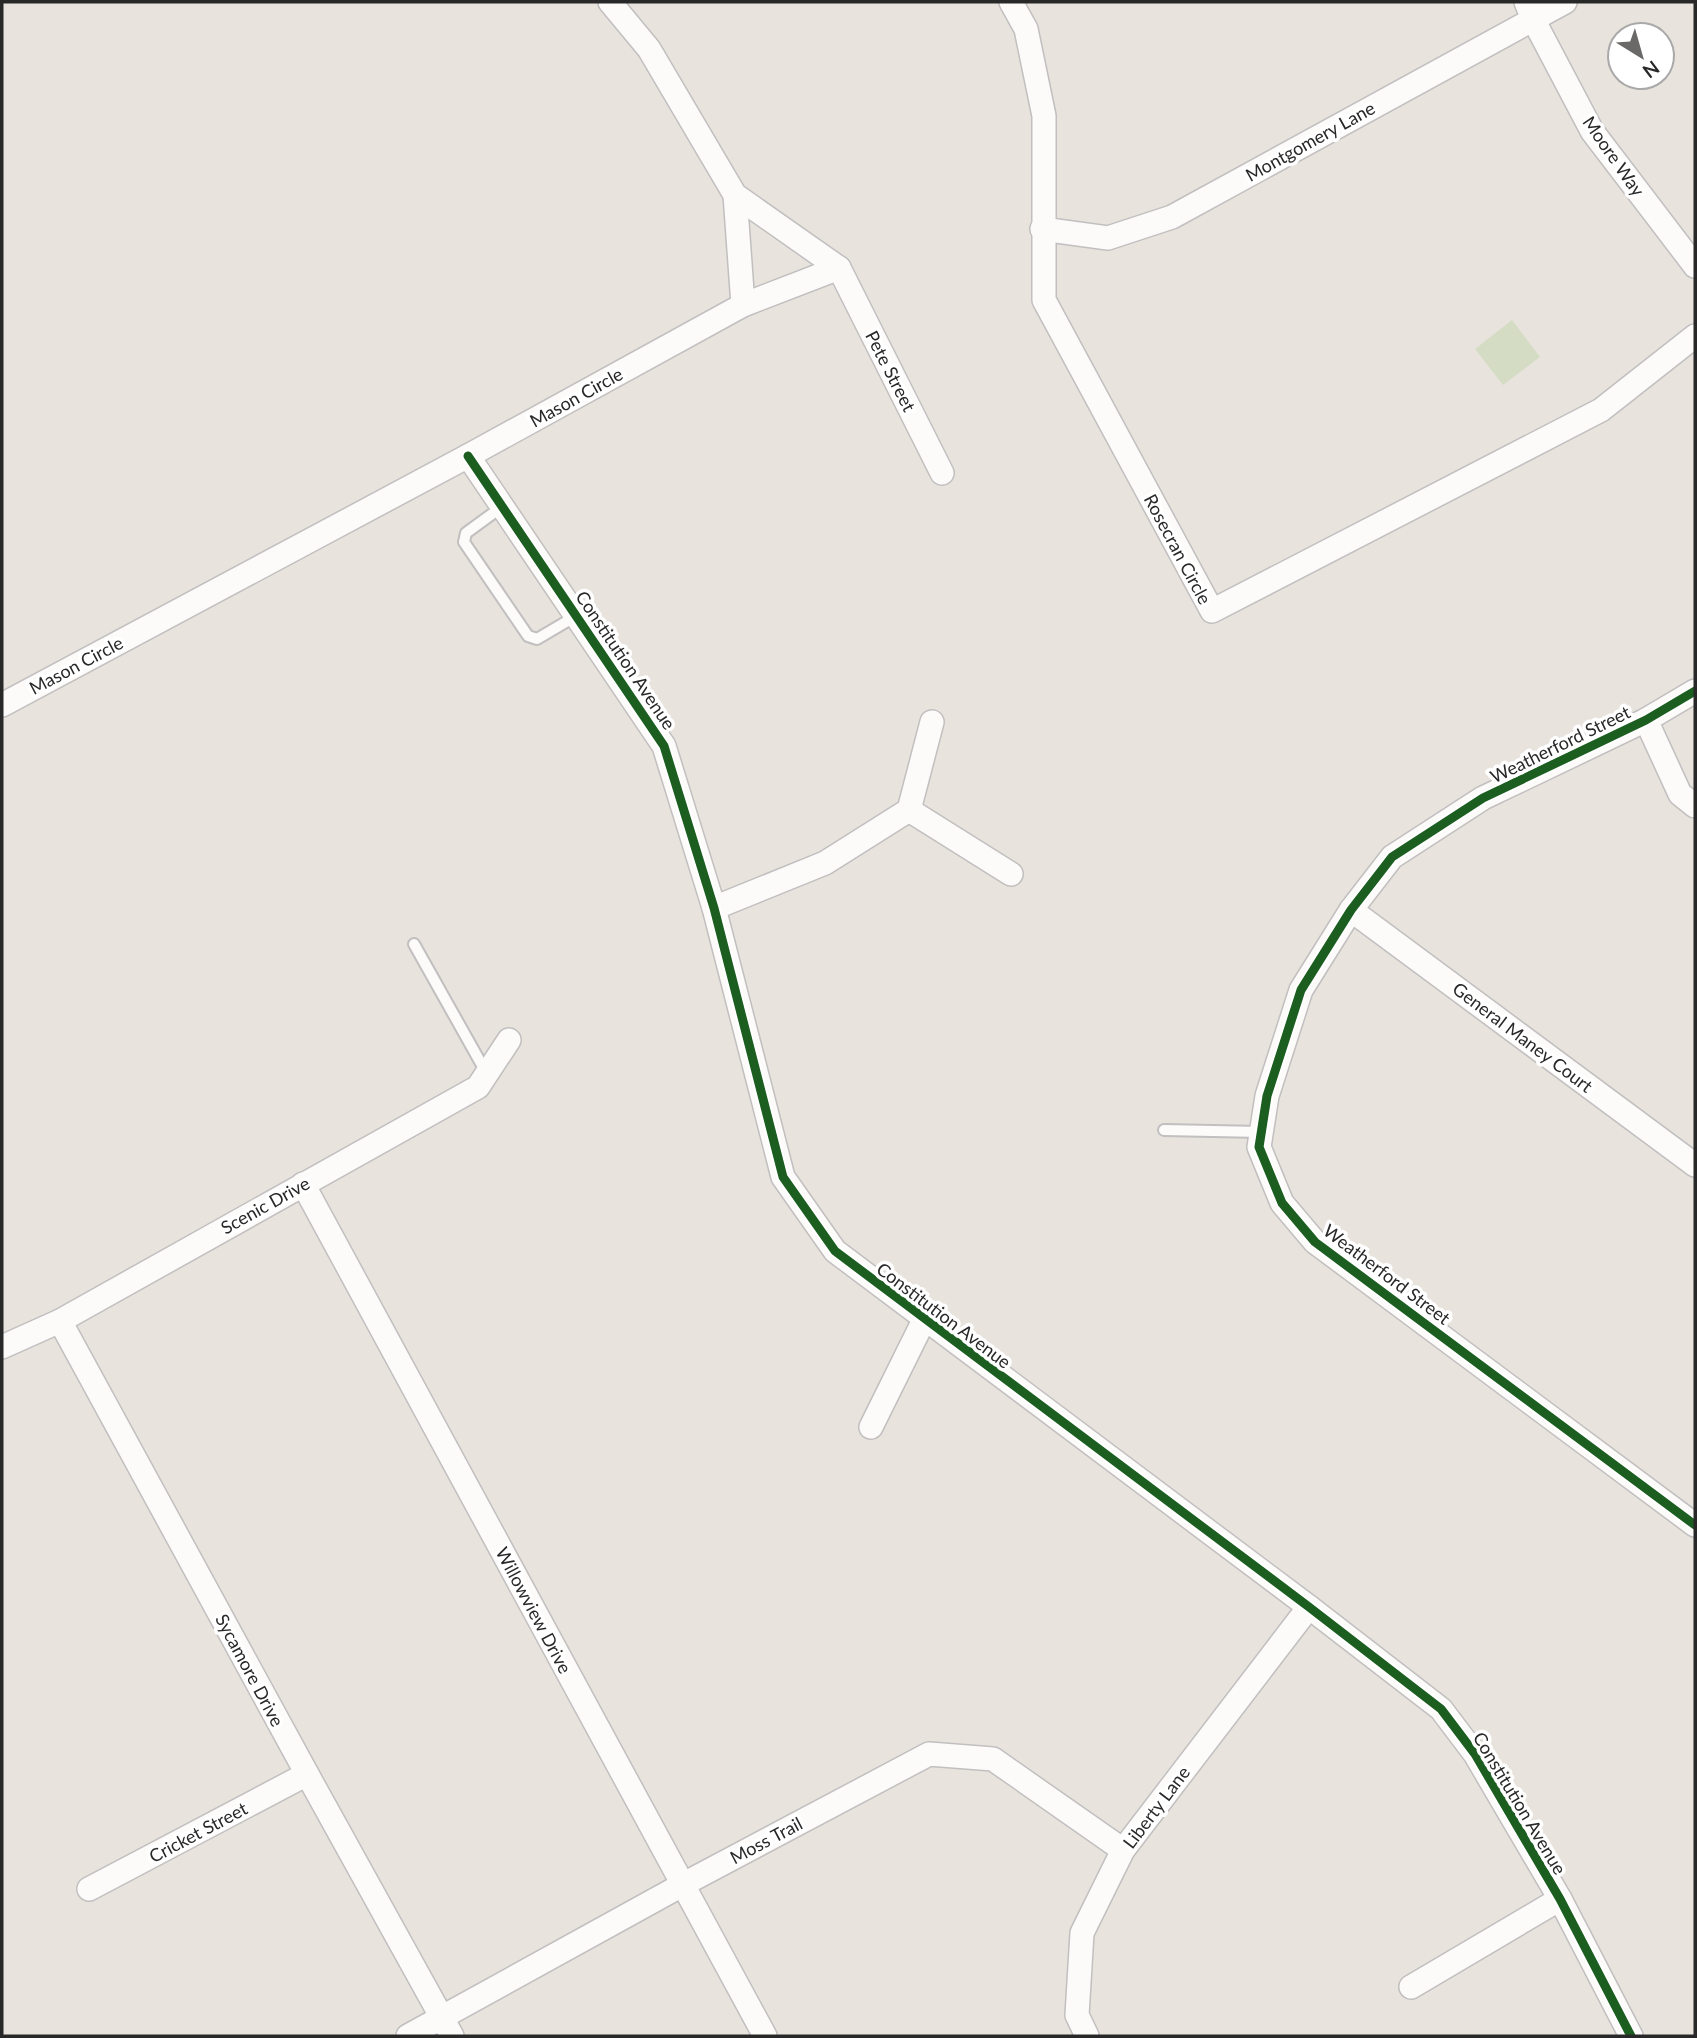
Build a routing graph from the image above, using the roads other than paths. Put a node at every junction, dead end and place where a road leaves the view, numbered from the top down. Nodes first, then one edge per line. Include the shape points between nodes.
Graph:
1 (610, 2) edge
2 (1011, 2) edge
3 (1565, 2) edge
4 (1529, 10) edge
5 (735, 195) junction
6 (1042, 229) junction
7 (1695, 266) edge
8 (839, 268) junction
9 (743, 304) junction
10 (1695, 335) edge
11 (468, 456) junction
12 (942, 473) dead end
13 (503, 506) junction
14 (576, 616) junction
15 (1695, 691) edge
16 (2, 705) edge
17 (1646, 720) junction
18 (932, 722) dead end
19 (1695, 806) edge
20 (909, 810) junction
21 (1011, 874) dead end
22 (714, 908) junction
23 (1351, 910) junction
24 (414, 944) dead end
25 (509, 1040) dead end
26 (487, 1074) junction
27 (1164, 1130) dead end
28 (1261, 1132) junction
29 (1695, 1165) edge
30 (303, 1184) junction
31 (924, 1320) junction
32 (61, 1321) junction
33 (2, 1347) edge
34 (870, 1427) dead end
35 (1695, 1525) edge
36 (1309, 1607) junction
37 (307, 1774) junction
38 (1123, 1850) junction
39 (682, 1885) junction
40 (89, 1889) dead end
41 (1560, 1899) junction
42 (1411, 1987) dead end
43 (447, 2027) edge
44 (408, 2036) edge
45 (765, 2036) edge
46 (1087, 2036) edge
47 (1631, 2036) edge

1 - 5 street via 649,49
2 - 6 street, Rosecran Circle via 1026,29 1044,116
3 - 4 street, Montgomery Lane
4 - 6 street, Montgomery Lane via 1172,217 1108,238
4 - 7 street, Moore Way via 1592,131
5 - 8 street
5 - 9 street
6 - 10 street, Rosecran Circle via 1044,300 1212,611 1601,410
8 - 9 street, Mason Circle
8 - 12 street, Pete Street
9 - 11 street, Mason Circle
11 - 13 street, Constitution Avenue
11 - 16 street, Mason Circle
13 - 14 street, Constitution Avenue
13 - 14 lane via 466,533 464,542 528,636 537,639
14 - 22 street, Constitution Avenue via 664,746
15 - 17 street, Weatherford Street
17 - 19 street via 1680,794
17 - 23 street, Weatherford Street via 1483,798 1392,857
18 - 20 street
20 - 21 street
20 - 22 street via 825,863
22 - 31 street, Constitution Avenue via 783,1177 835,1251
23 - 28 street, Weatherford Street via 1301,990 1267,1096
23 - 29 street, General Maney Court
24 - 26 lane
25 - 26 street, Scenic Drive
26 - 30 street, Scenic Drive via 478,1087
27 - 28 lane
28 - 35 street, Weatherford Street via 1259,1147 1282,1203 1315,1242
30 - 32 street, Scenic Drive
30 - 39 street, Willowview Drive
31 - 34 street
31 - 36 street, Constitution Avenue
32 - 33 street, Scenic Drive
32 - 37 street, Sycamore Drive
36 - 38 street, Liberty Lane
36 - 41 street, Constitution Avenue via 1441,1709 1475,1754
37 - 40 street, Cricket Street
37 - 43 street, Sycamore Drive
38 - 39 street, Moss Trail via 993,1759 929,1754
38 - 46 street, Liberty Lane via 1082,1933 1077,2015
39 - 43 street, Moss Trail
39 - 45 street, Willowview Drive
41 - 42 street
41 - 47 street, Constitution Avenue
43 - 44 street, Moss Trail

